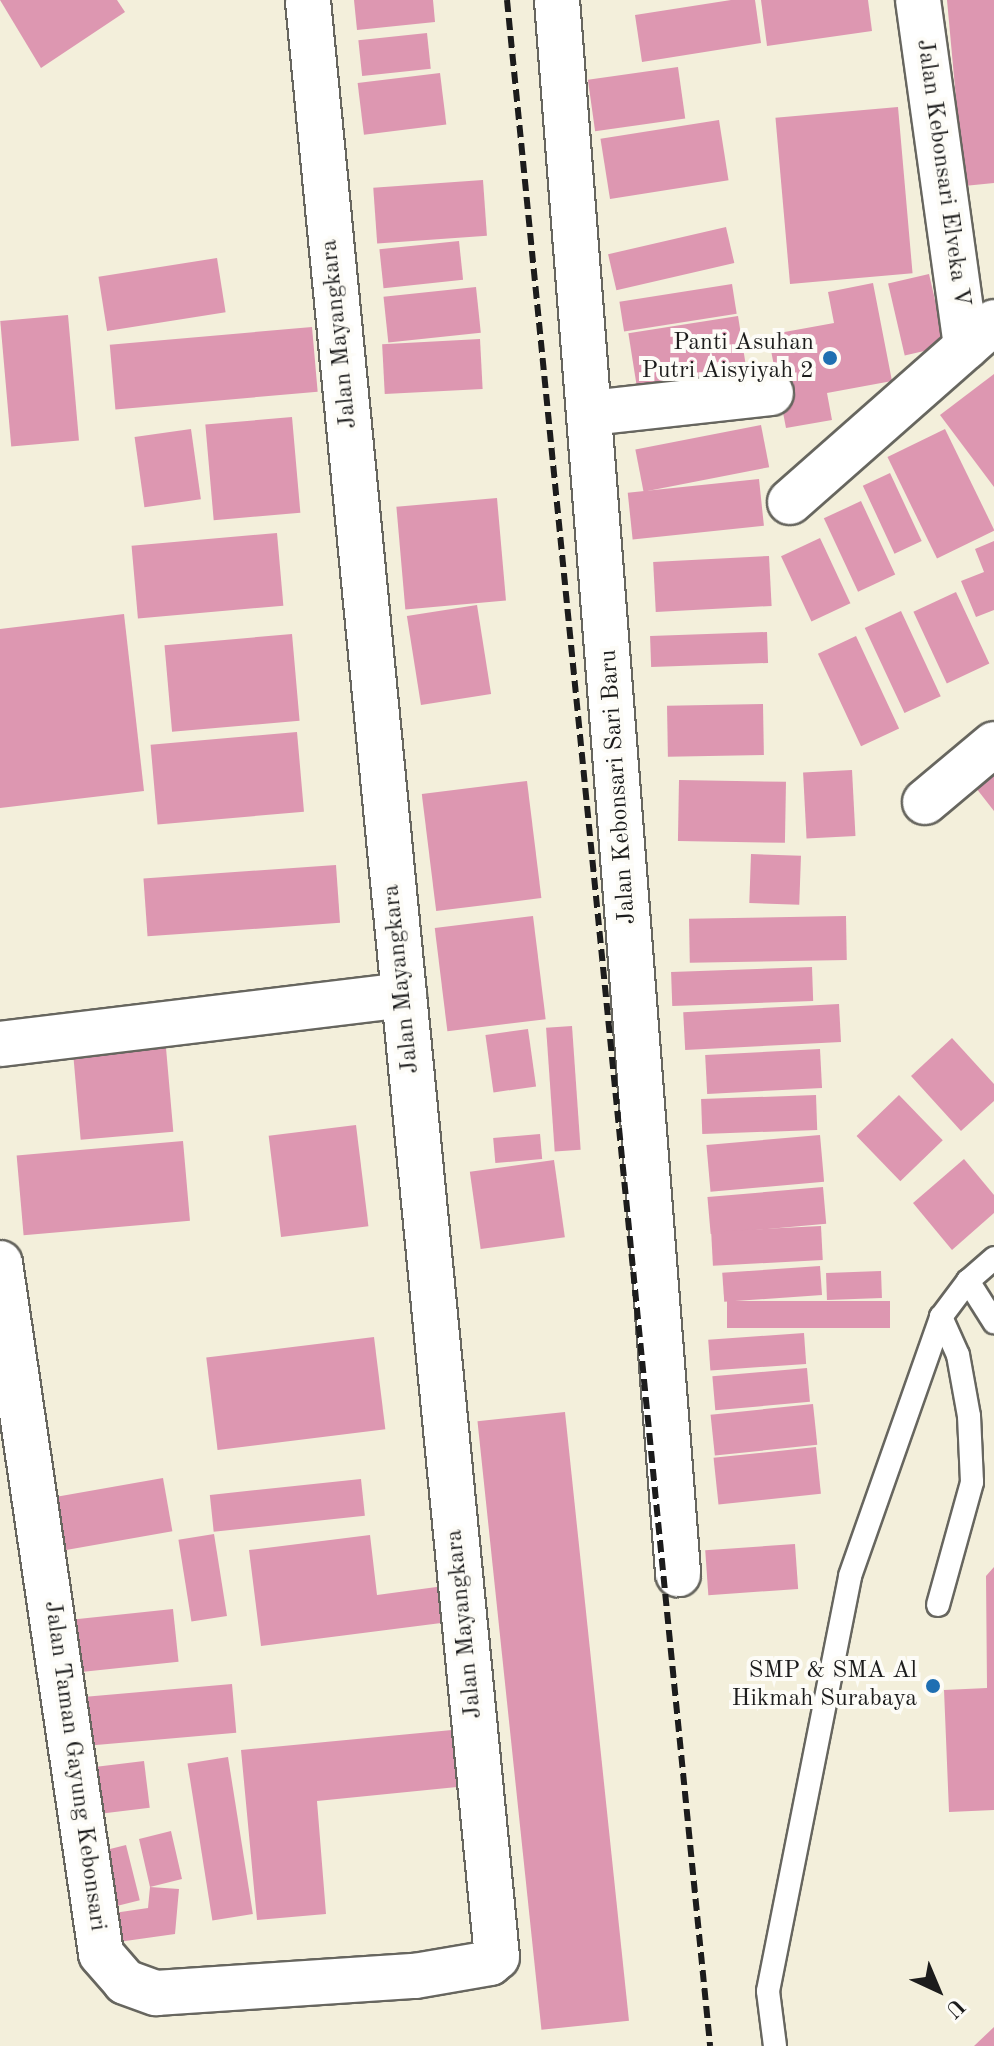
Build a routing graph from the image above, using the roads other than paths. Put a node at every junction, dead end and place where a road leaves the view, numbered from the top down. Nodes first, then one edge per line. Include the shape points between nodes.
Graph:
1 (308, 0) edge
2 (557, 0) edge
3 (918, 0) edge
4 (980, 334) edge
5 (771, 393) dead end
6 (591, 413) junction
7 (790, 502) dead end
8 (994, 744) edge
9 (925, 802) dead end
10 (404, 995) junction
11 (0, 1044) edge
12 (994, 1258) edge
13 (0, 1263) edge
14 (968, 1281) junction
15 (941, 1317) junction
16 (994, 1322) edge
17 (678, 1574) dead end
18 (938, 1605) dead end
19 (497, 1957) joint
20 (775, 2046) edge

1 - 10 street, Jalan Mayangkara
2 - 6 street, Jalan Kebonsari Sari Baru
3 - 4 street, Jalan Kebonsari Elveka V
4 - 7 street, Jalan Kebonsari Elveka V
5 - 6 street
6 - 17 street, Jalan Kebonsari Sari Baru
8 - 9 street
10 - 11 street
10 - 19 street, Jalan Mayangkara
12 - 14 lane
13 - 19 street, Jalan Taman Gayung Kebonsari via 101,1954 125,1982 156,1993 415,1976 480,1966
14 - 15 lane
14 - 16 lane
15 - 18 lane via 958,1355 969,1416 972,1482
15 - 20 lane via 850,1576 768,1991

